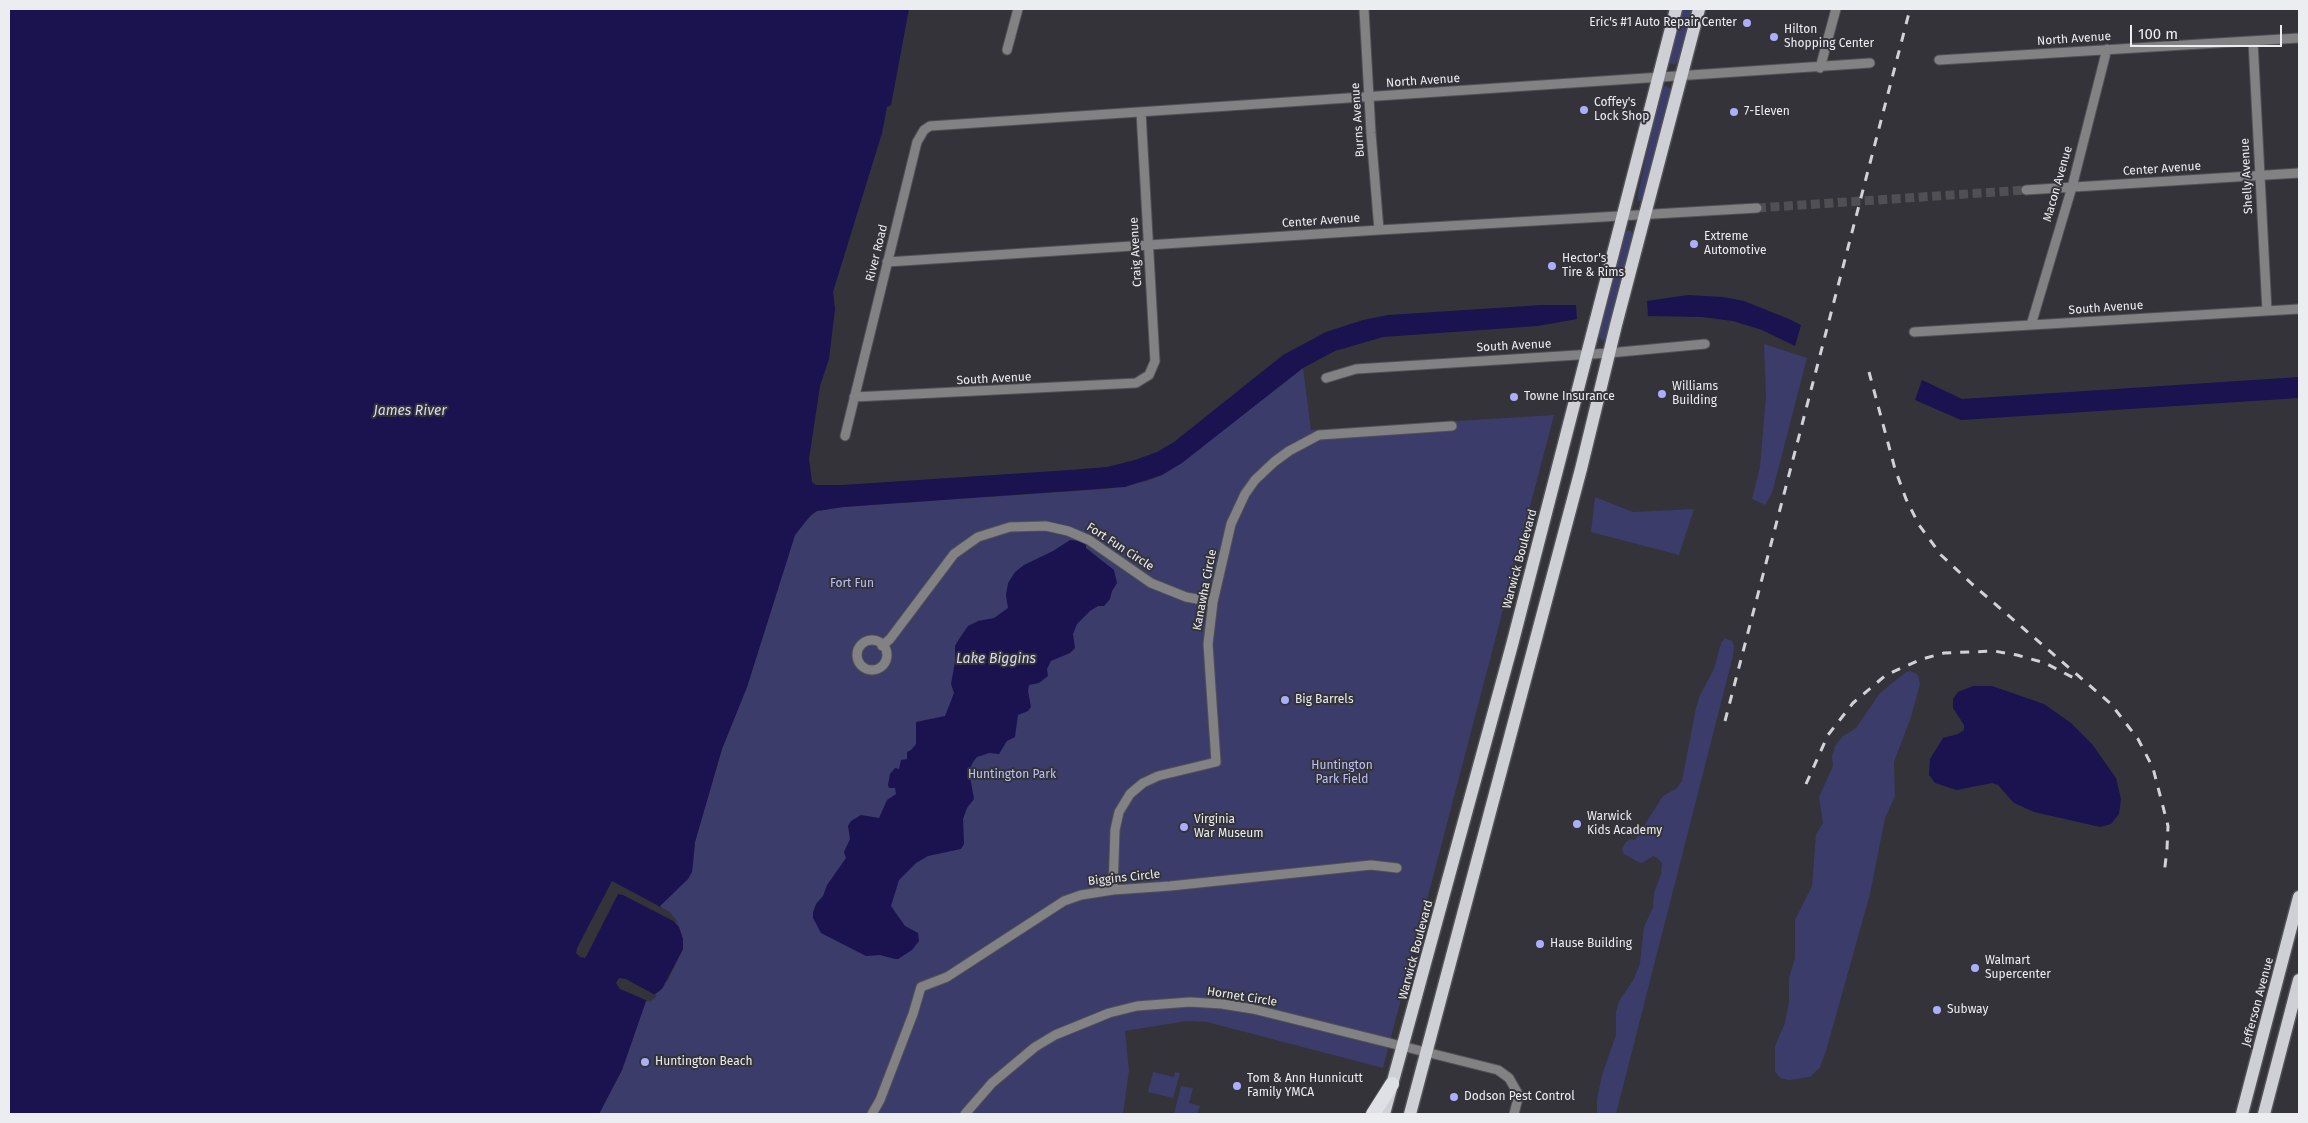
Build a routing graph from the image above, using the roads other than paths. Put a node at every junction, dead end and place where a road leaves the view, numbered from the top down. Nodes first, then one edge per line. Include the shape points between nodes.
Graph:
1 (1018, 9) edge
2 (1364, 9) edge
3 (1676, 9) edge
4 (1699, 9) edge
5 (1836, 9) edge
6 (2299, 38) edge
7 (2253, 41) junction
8 (2106, 49) junction
9 (1007, 50) dead end
10 (1940, 60) dead end
11 (1870, 63) dead end
12 (1820, 68) junction
13 (1681, 77) junction
14 (1658, 78) junction
15 (1369, 97) junction
16 (1142, 112) junction
17 (977, 122) joint
18 (2299, 173) edge
19 (2260, 175) junction
20 (2072, 187) junction
21 (2026, 190) tunnel mouth
22 (1757, 208) tunnel mouth
23 (1646, 216) junction
24 (1623, 217) junction
25 (1379, 230) junction
26 (1149, 246) junction
27 (887, 262) junction
28 (2299, 309) edge
29 (2267, 311) junction
30 (2031, 325) junction
31 (1914, 332) dead end
32 (1705, 344) dead end
33 (1609, 353) junction
34 (1587, 354) junction
35 (1326, 378) dead end
36 (1136, 383) joint
37 (854, 397) junction
38 (1452, 426) dead end
39 (845, 436) dead end
40 (1540, 539) junction
41 (1561, 544) junction
42 (1213, 602) junction
43 (1512, 645) junction
44 (882, 646) dead end
45 (1533, 651) junction
46 (1397, 868) dead end
47 (1113, 890) junction
48 (2299, 896) edge
49 (1444, 900) junction
50 (1465, 905) junction
51 (2299, 980) edge
52 (1403, 1046) junction
53 (1426, 1052) junction
54 (1392, 1084) junction
55 (875, 1113) edge
56 (965, 1114) edge
57 (1373, 1114) edge
58 (1384, 1114) edge
59 (1410, 1114) edge
60 (1514, 1114) edge
61 (2242, 1114) edge
62 (2264, 1114) edge

1 - 9 street
2 - 15 street, Burns Avenue
3 - 14 main road, Warwick Boulevard
4 - 13 main road
5 - 12 street
6 - 7 street, North Avenue
7 - 8 street, North Avenue
7 - 19 street, Shelly Avenue
8 - 10 street, North Avenue
8 - 20 street, Macon Avenue
11 - 12 street, North Avenue
12 - 13 street, North Avenue
13 - 14 street, North Avenue
13 - 23 main road
14 - 15 street, North Avenue
14 - 24 main road, Warwick Boulevard
15 - 16 street, North Avenue
15 - 25 street, Burns Avenue
16 - 17 street, North Avenue
16 - 26 street, Craig Avenue
17 - 27 street, River Road via 937,124 919,136
18 - 19 street, Center Avenue
19 - 20 street, Center Avenue
19 - 29 street, Shelly Avenue
20 - 21 street, Center Avenue
20 - 30 street, Macon Avenue
22 - 23 street, Center Avenue
23 - 24 street, Center Avenue
23 - 33 main road
24 - 25 street, Center Avenue
24 - 34 main road, Warwick Boulevard
25 - 26 street, Center Avenue
26 - 27 street, Center Avenue
26 - 36 street, Craig Avenue via 1155,361 1149,375
27 - 37 street, River Road
28 - 29 street, South Avenue
29 - 30 street, South Avenue
30 - 31 street, South Avenue
32 - 33 street, South Avenue
33 - 34 street, South Avenue
33 - 41 main road
34 - 35 street, South Avenue via 1356,369
34 - 40 main road, Warwick Boulevard
36 - 37 street, South Avenue
37 - 39 street, River Road
38 - 42 street, Kanawha Circle via 1319,435 1286,452 1261,474 1245,494 1231,524
40 - 41 main road
40 - 43 main road, Warwick Boulevard
41 - 45 main road
42 - 44 street, Fort Fun Circle via 1151,583 1098,546 1057,527 1035,525 999,529 970,542 948,561
42 - 47 street, Kanawha Circle via 1208,644 1216,762 1158,776 1130,794 1119,812 1115,830
43 - 45 main road
43 - 49 main road, Warwick Boulevard
45 - 50 main road
46 - 47 street, Biggins Circle via 1371,865
47 - 55 street, Biggins Circle via 1058,904 947,977 921,987 914,1014
48 - 61 main road, Jefferson Avenue
49 - 50 main road
49 - 52 main road, Warwick Boulevard
50 - 53 main road
51 - 62 main road
52 - 53 street, Hornet Circle
52 - 54 main road, Warwick Boulevard
52 - 56 street, Hornet Circle via 1222,1004 1190,1002 1137,1006 1082,1023 1035,1047 992,1083
53 - 59 main road
53 - 60 street, Hornet Circle via 1502,1072 1517,1092
54 - 57 highway
54 - 58 main road, Warwick Boulevard

